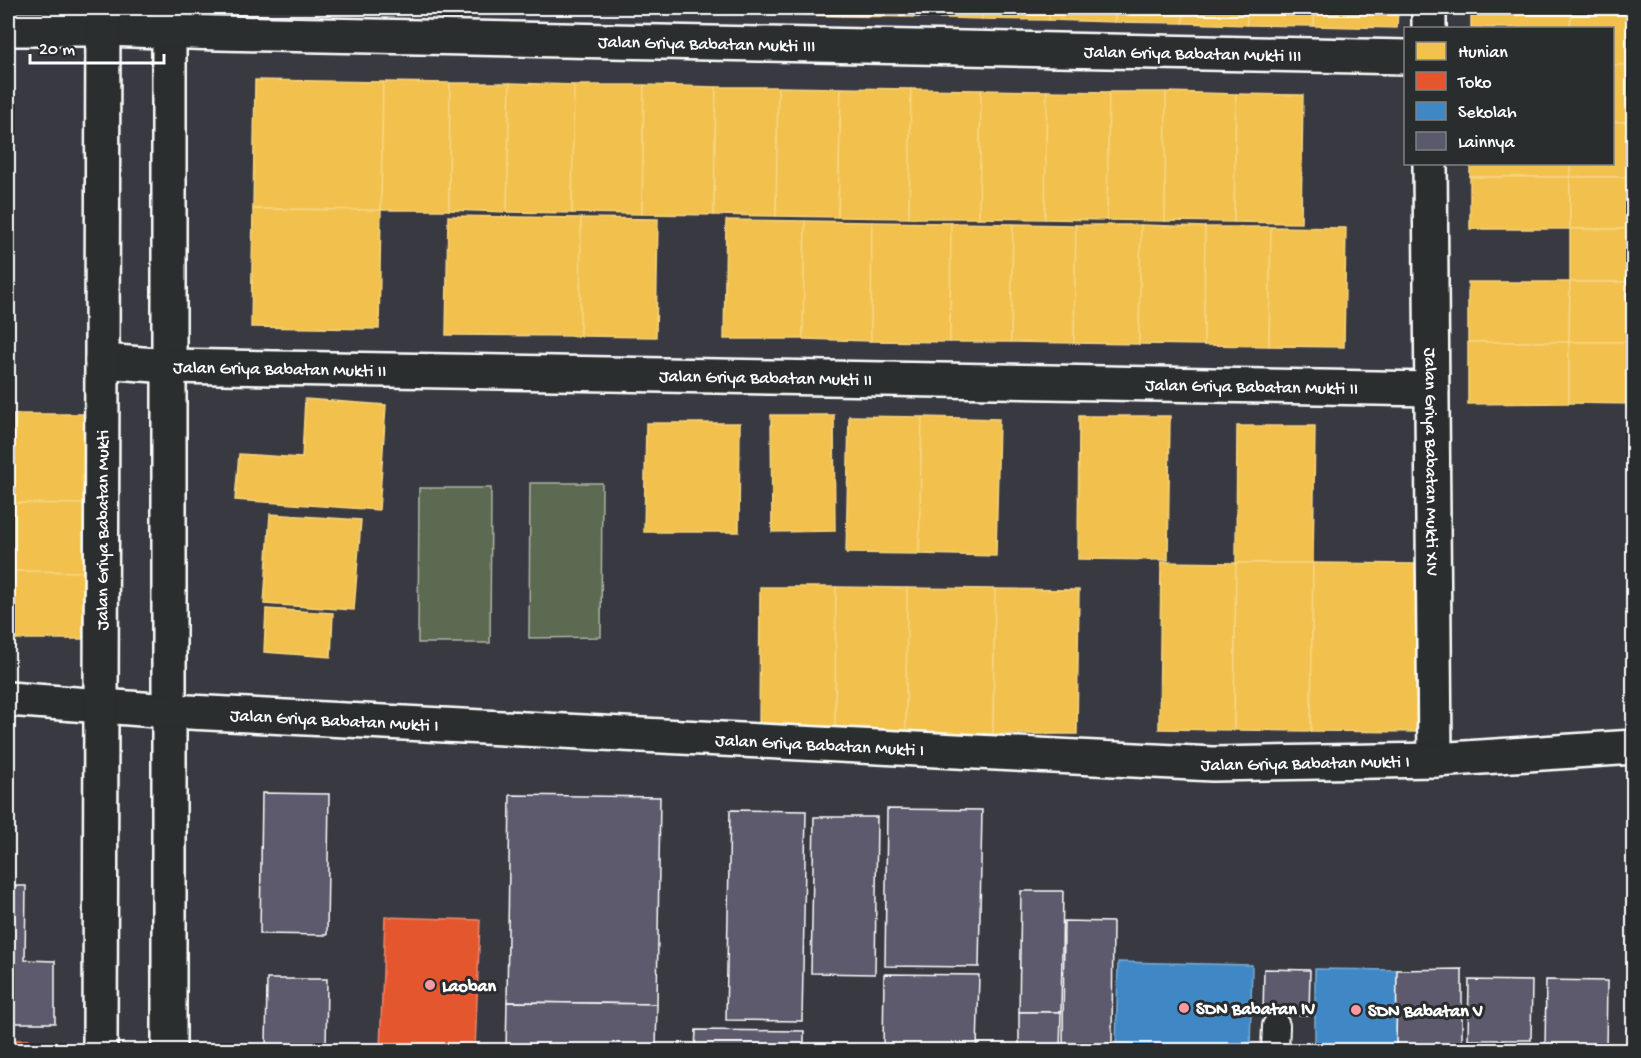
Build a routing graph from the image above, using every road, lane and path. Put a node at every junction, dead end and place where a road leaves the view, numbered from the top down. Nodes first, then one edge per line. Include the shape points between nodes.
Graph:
1 (1429, 8) edge
2 (103, 18) edge
3 (169, 20) edge
4 (1429, 27) edge
5 (8, 29) edge
6 (1404, 57) edge
7 (1430, 165) edge
8 (102, 361) junction
9 (169, 366) junction
10 (1432, 389) junction
11 (8, 699) edge
12 (100, 706) junction
13 (169, 711) junction
14 (1634, 747) edge
15 (1435, 760) junction
16 (99, 1050) edge
17 (169, 1050) edge

1 - 4 street
2 - 3 street, Jalan Griya Babatan Mukti III
2 - 5 street, Jalan Griya Babatan Mukti III
2 - 8 street, Jalan Griya Babatan Mukti
3 - 6 street, Jalan Griya Babatan Mukti III
3 - 9 street
7 - 10 street, Jalan Griya Babatan Mukti XIV
8 - 9 street, Jalan Griya Babatan Mukti II
8 - 12 street, Jalan Griya Babatan Mukti
9 - 10 street, Jalan Griya Babatan Mukti II
9 - 13 street
10 - 15 street, Jalan Griya Babatan Mukti XIV
11 - 12 street, Jalan Griya Babatan Mukti I
12 - 13 street, Jalan Griya Babatan Mukti I
12 - 16 street, Jalan Griya Babatan Mukti
13 - 15 street, Jalan Griya Babatan Mukti I via 1213,764
13 - 17 street
14 - 15 street, Jalan Griya Babatan Mukti I

